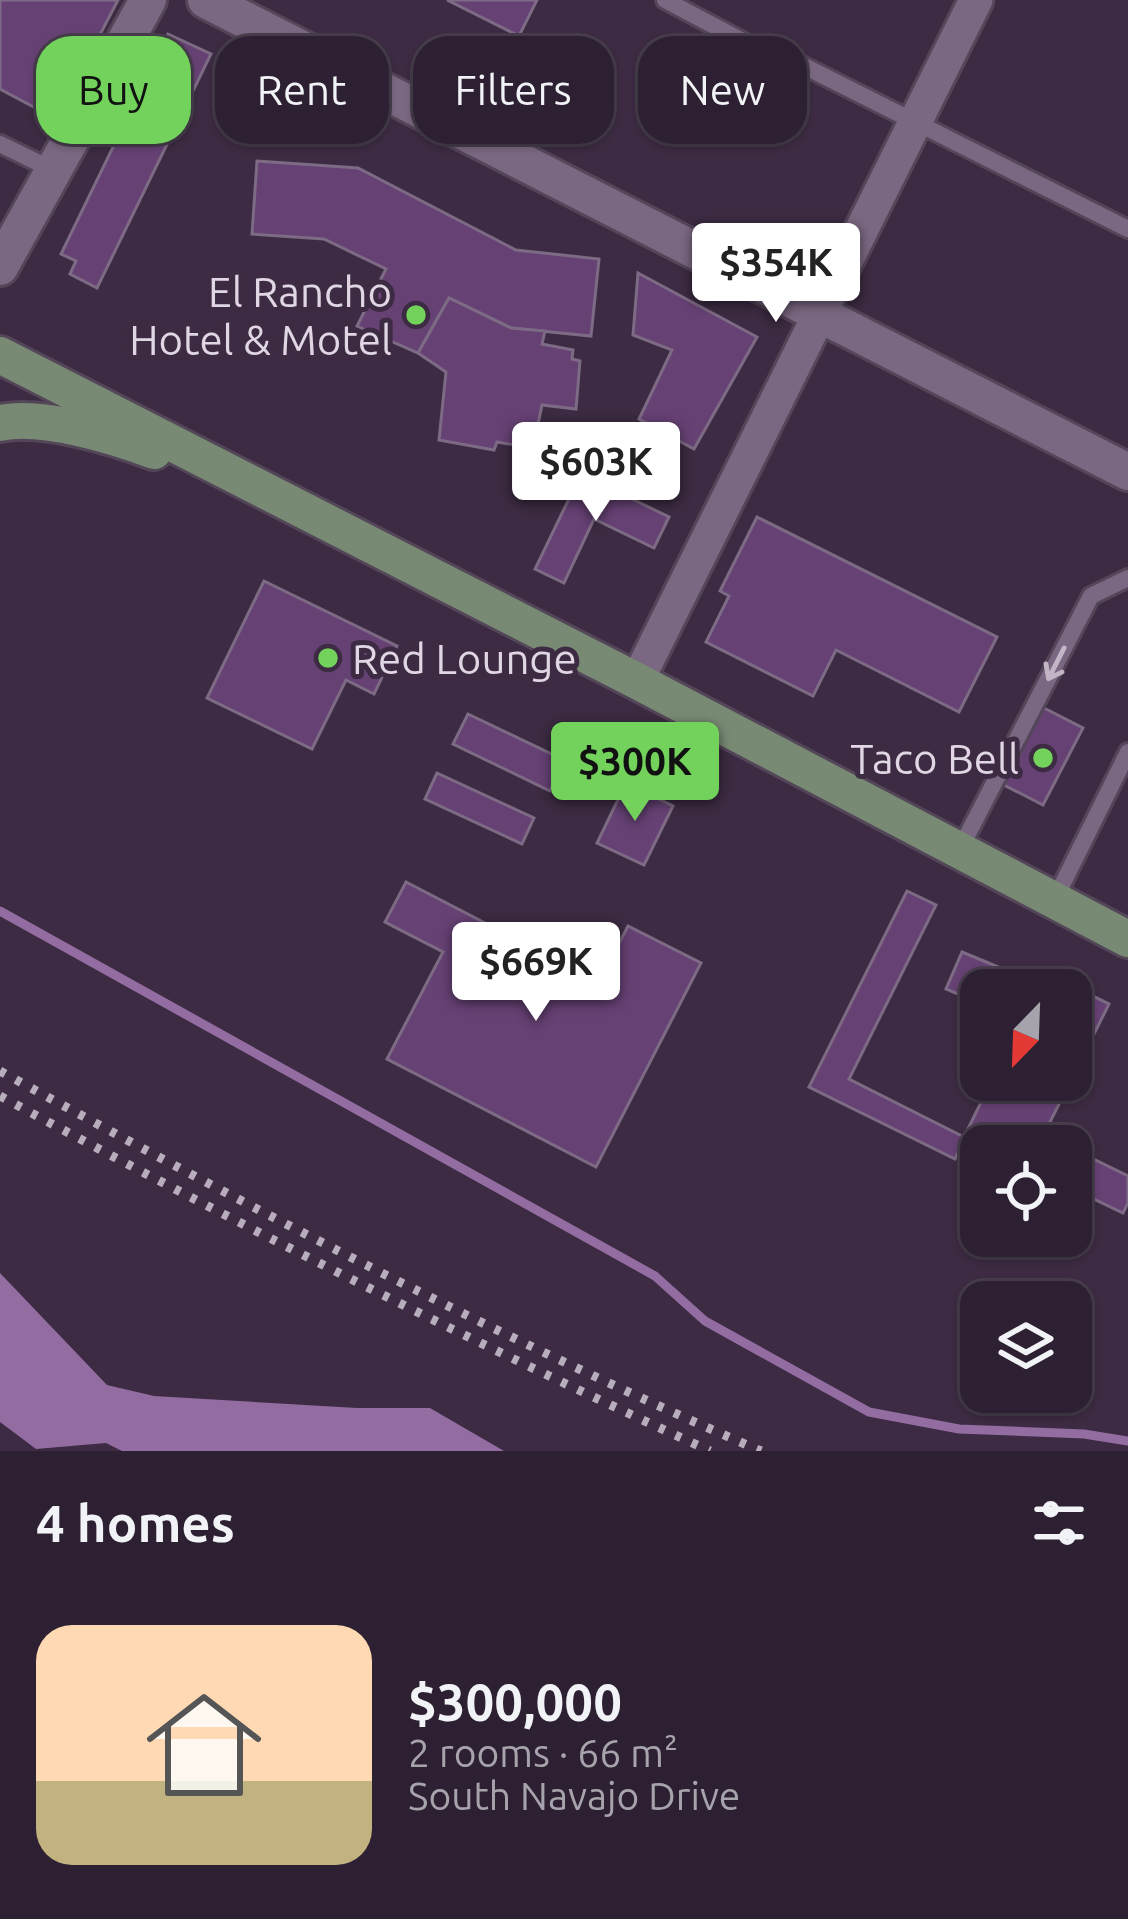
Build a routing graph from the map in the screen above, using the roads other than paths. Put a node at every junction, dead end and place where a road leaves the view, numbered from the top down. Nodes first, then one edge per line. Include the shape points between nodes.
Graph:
1 (148, 0) edge
2 (206, 0) edge
3 (665, 0) edge
4 (976, 0) edge
5 (915, 120) junction
6 (1, 147) edge
7 (54, 170) junction
8 (1128, 230) edge
9 (0, 267) edge
10 (820, 314) junction
11 (0, 355) edge
12 (0, 423) edge
13 (1128, 472) edge
14 (288, 502) junction
15 (1128, 578) edge
16 (637, 681) junction
17 (1128, 752) edge
18 (960, 849) junction
19 (1055, 899) junction
20 (1128, 939) edge

1 - 7 main road
2 - 10 main road
3 - 5 lane
4 - 5 street
5 - 8 lane
5 - 10 street
6 - 7 lane
7 - 9 main road
10 - 13 main road
10 - 16 street
11 - 14 main road
12 - 14 main road via 52,424 142,446
14 - 16 main road
15 -> 18 lane via 1091,596
16 - 18 main road
17 - 19 lane
18 - 19 main road
19 - 20 main road

